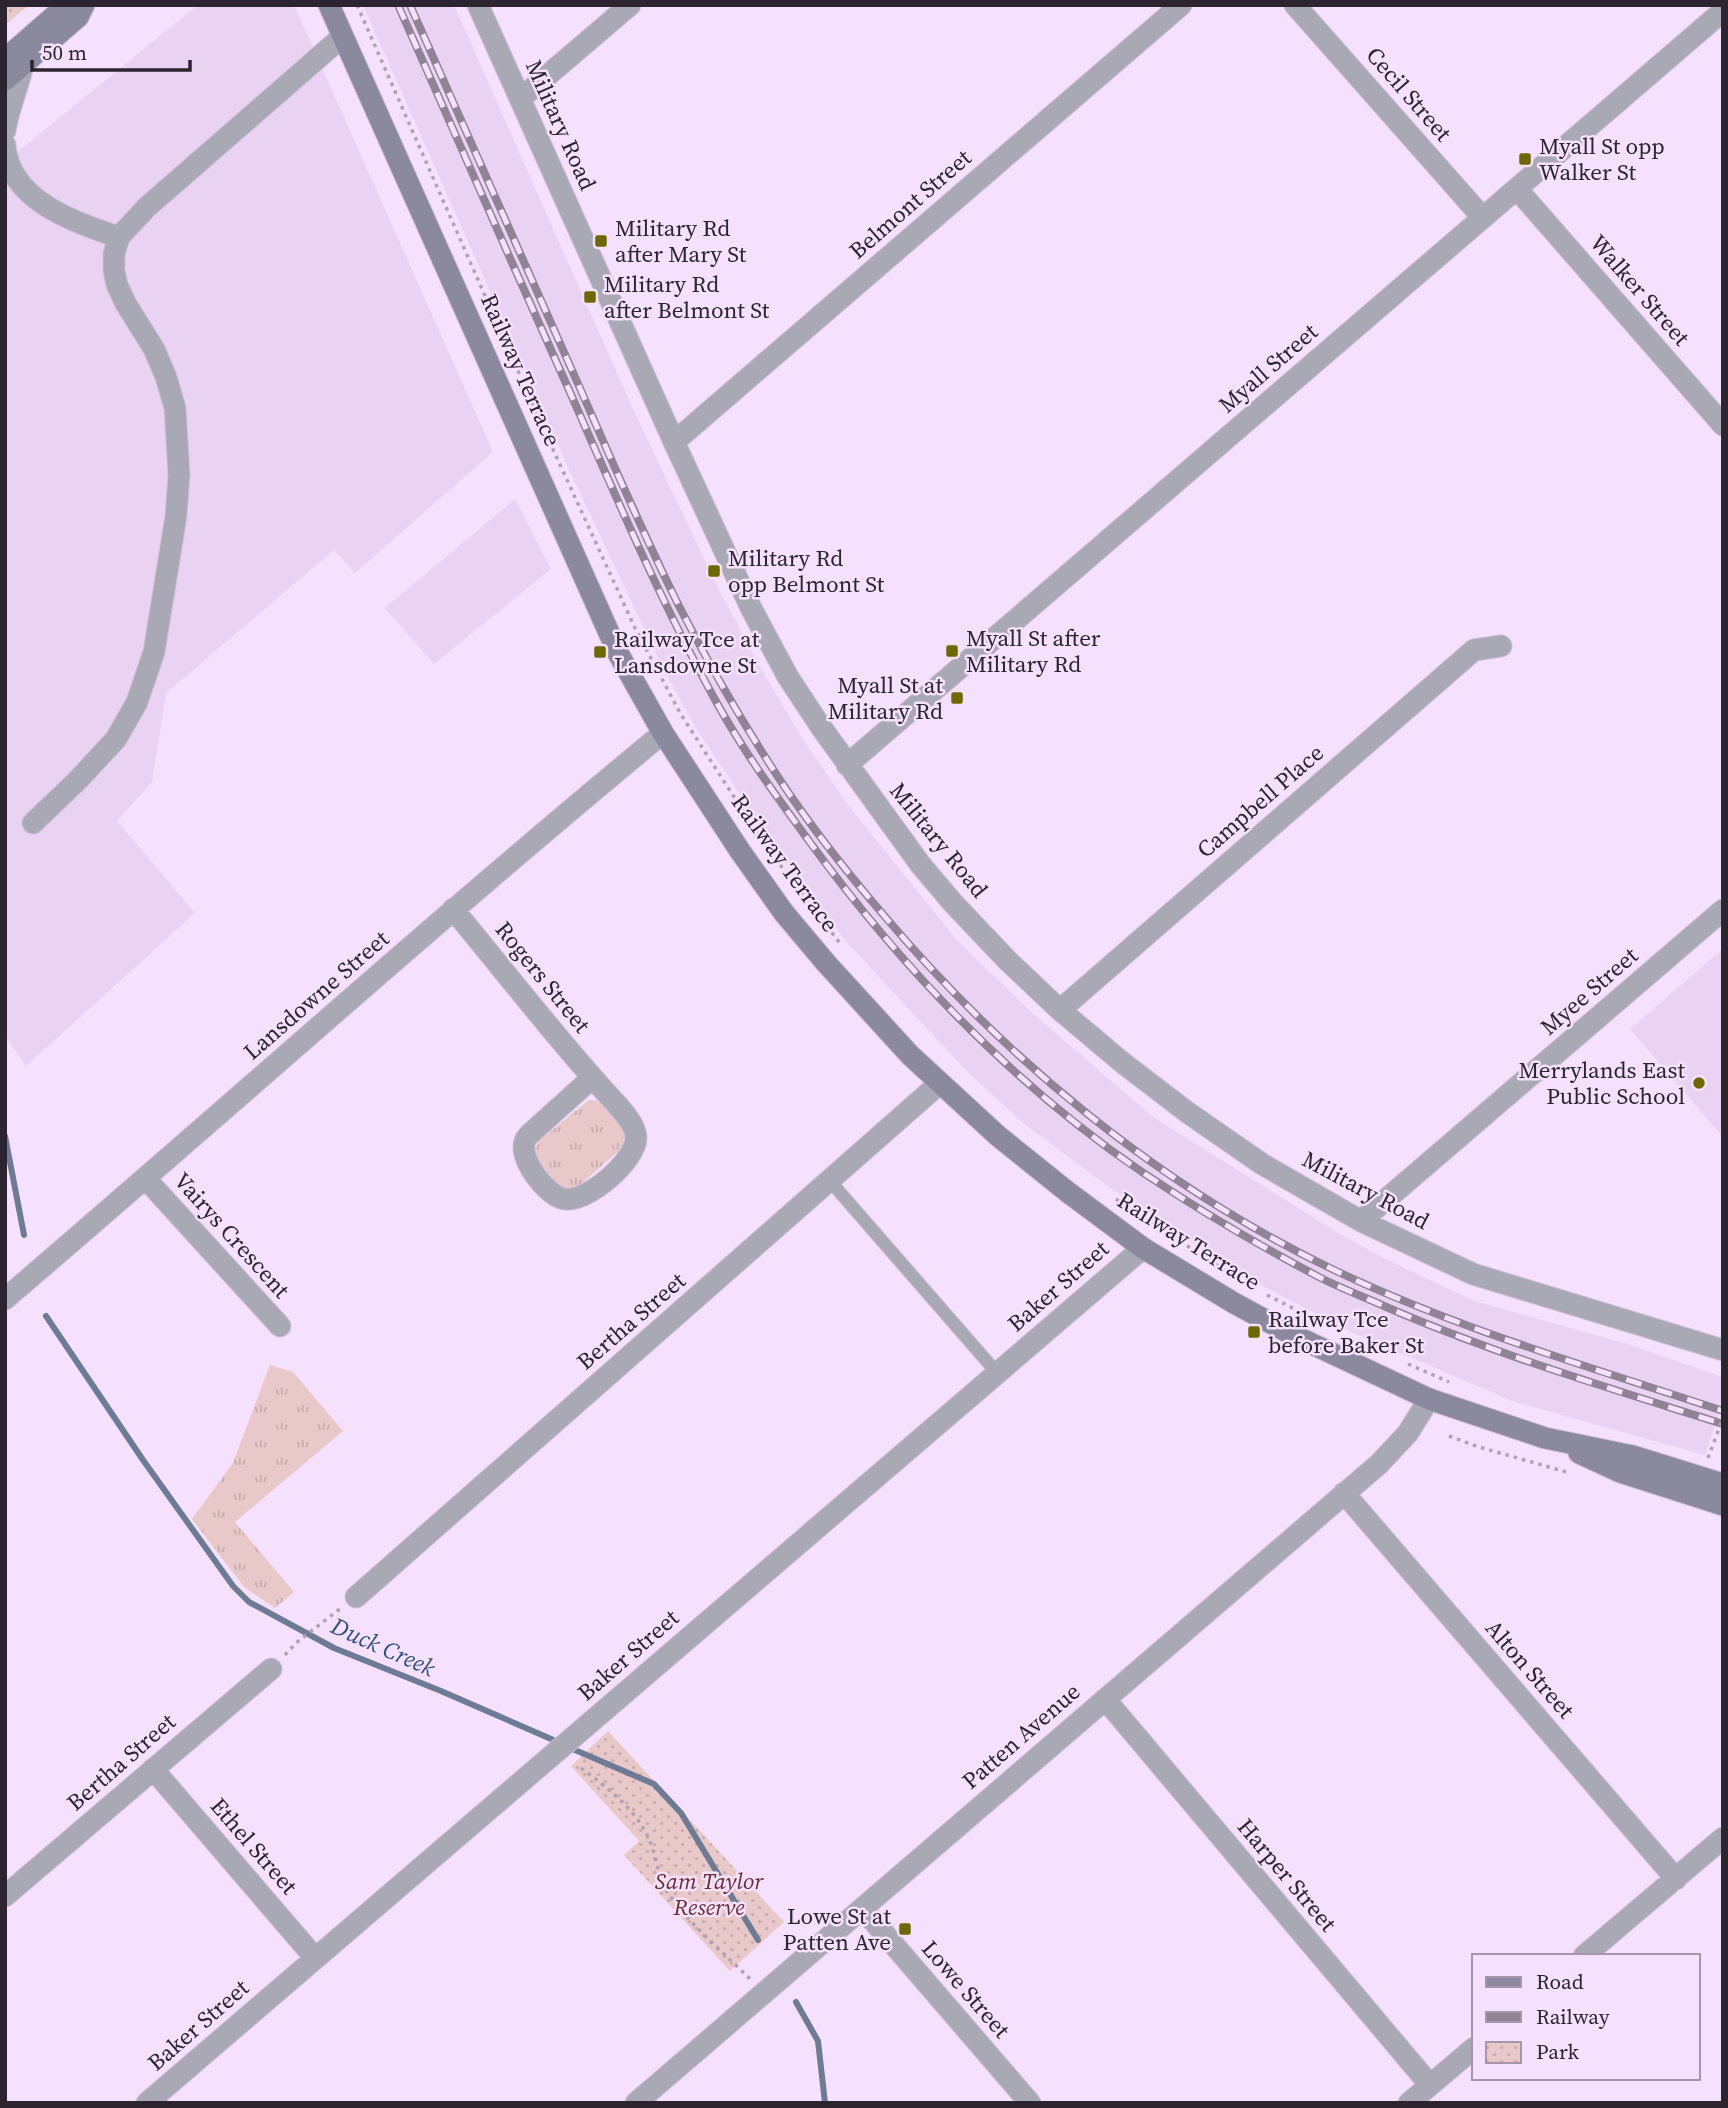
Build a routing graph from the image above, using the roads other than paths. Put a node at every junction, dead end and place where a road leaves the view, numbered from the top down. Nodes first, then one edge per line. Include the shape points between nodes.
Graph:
1 (67, 5) edge
2 (84, 5) edge
3 (328, 5) edge
4 (478, 5) edge
5 (630, 5) edge
6 (1181, 5) edge
7 (1296, 5) edge
8 (1723, 11) edge
9 (342, 37) junction
10 (14, 62) edge
11 (5, 80) edge
12 (520, 99) junction
13 (5, 131) edge
14 (5, 145) edge
15 (1517, 190) junction
16 (1483, 218) junction
17 (118, 237) junction
18 (1723, 425) edge
19 (674, 442) junction
20 (1501, 646) dead end
21 (663, 733) junction
22 (847, 765) junction
23 (33, 823) dead end
24 (453, 909) junction
25 (1723, 910) edge
26 (1060, 1010) junction
27 (592, 1078) junction
28 (940, 1083) junction
29 (146, 1179) junction
30 (830, 1181) junction
31 (1361, 1221) junction
32 (1143, 1248) junction
33 (5, 1299) edge
34 (280, 1326) dead end
35 (1723, 1350) edge
36 (998, 1374) junction
37 (1429, 1399) junction
38 (1545, 1438) junction
39 (1723, 1484) edge
40 (1345, 1493) junction
41 (1723, 1505) edge
42 (356, 1597) road end
43 (271, 1669) dead end
44 (1105, 1699) junction
45 (153, 1769) junction
46 (1723, 1838) edge
47 (1676, 1879) junction
48 (5, 1896) edge
49 (863, 1909) junction
50 (1586, 1954) edge
51 (315, 1958) junction
52 (1472, 2050) edge
53 (1430, 2085) junction
54 (147, 2103) edge
55 (636, 2103) edge
56 (1030, 2103) edge
57 (1409, 2103) edge

1 - 10 main road
2 - 10 main road via 78,16
3 - 9 main road, Railway Terrace
4 - 12 street, Military Road
5 - 12 street
6 - 19 street, Belmont Street
7 - 16 street, Cecil Street
8 - 15 street, Myall Street
9 - 17 street
9 - 21 main road, Railway Terrace via 618,653
10 - 11 main road
10 - 13 street via 18,88
12 - 19 street, Military Road
14 - 17 street via 14,173 27,191 81,225
15 - 16 street, Myall Street
15 - 18 street, Walker Street
16 - 22 street, Myall Street
17 - 23 street via 114,254 117,285 154,349 175,408 176,516 154,652 137,702 116,739
19 - 22 street, Military Road via 757,620 788,677
20 - 26 street, Campbell Place via 1474,650
21 - 24 street, Lansdowne Street
21 - 28 main road, Railway Terrace via 784,913 909,1055
22 - 26 street, Military Road via 953,903
24 - 27 street, Rogers Street
24 - 29 street, Lansdowne Street
25 - 31 street, Myee Street
26 - 31 street, Military Road via 1187,1112 1262,1164
27 - 27 street, Rogers Street via 632,1122 635,1146 630,1156 589,1192 577,1199 563,1199 548,1190 530,1168 525,1142
28 - 30 street, Bertha Street
28 - 32 main road, Railway Terrace via 998,1136
29 - 33 street, Lansdowne Street
29 - 34 street, Vairys Crescent
30 - 36 lane
30 - 42 street, Bertha Street
31 - 35 street, Military Road via 1473,1274
32 - 36 street, Baker Street
32 - 37 main road, Railway Terrace via 1291,1334
36 - 51 street, Baker Street
37 - 38 main road, Railway Terrace
37 - 40 street, Patten Avenue via 1408,1433
38 - 39 main road, Railway Terrace via 1633,1457
38 - 41 main road, Railway Terrace via 1620,1472
40 - 44 street, Patten Avenue
40 - 47 street, Alton Street
43 - 45 street, Bertha Street
44 - 49 street, Patten Avenue
44 - 53 street, Harper Street
45 - 48 street, Bertha Street
45 - 51 street, Ethel Street
46 - 47 street
47 - 50 street
49 - 55 street, Patten Avenue
49 - 56 street, Lowe Street
51 - 54 street, Baker Street
52 - 53 street
53 - 57 street

